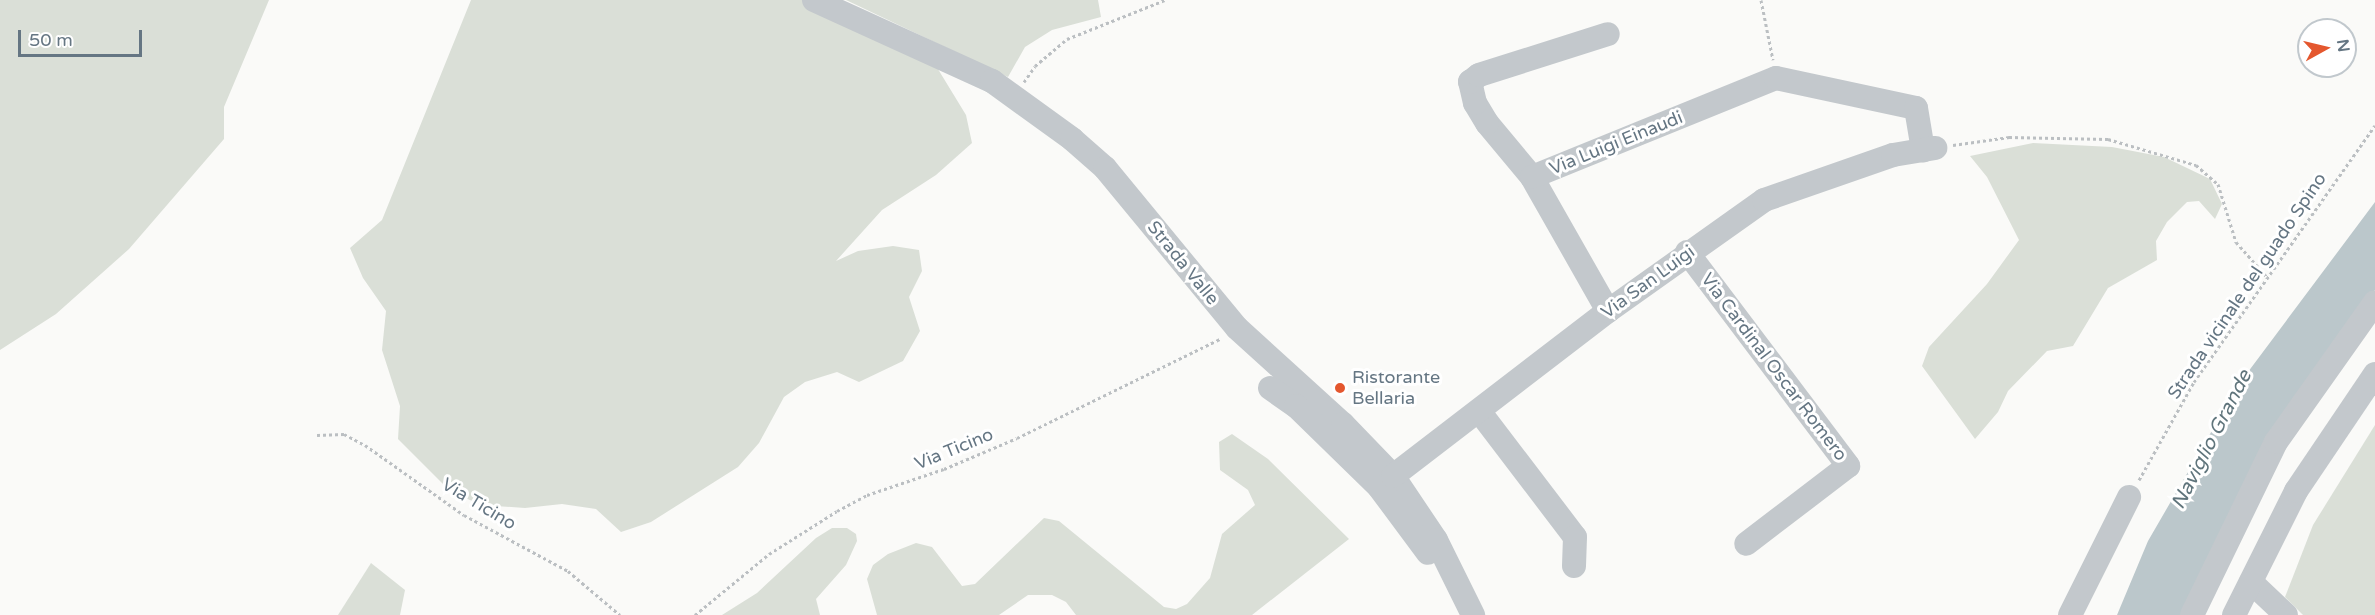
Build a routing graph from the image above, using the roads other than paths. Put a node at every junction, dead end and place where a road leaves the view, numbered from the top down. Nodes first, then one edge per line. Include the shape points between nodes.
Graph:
1 (814, 0) edge
2 (1608, 33) dead end
3 (1776, 78) joint
4 (1532, 177) junction
5 (1688, 252) junction
6 (2375, 302) edge
7 (1608, 311) junction
8 (2375, 374) edge
9 (1270, 388) dead end
10 (1479, 411) junction
11 (1393, 476) junction
12 (2129, 497) road end
13 (1746, 544) dead end
14 (1449, 564) junction
15 (1574, 566) dead end
16 (2251, 582) junction
17 (1473, 615) edge
18 (2070, 615) edge
19 (2192, 615) edge
20 (2234, 615) edge
21 (2286, 615) edge

1 - 11 street, Strada Valle via 967,68 1015,96 1105,168 1237,328 1343,424
2 - 4 street via 1470,82 1475,103 1487,123
3 - 4 street, Via Luigi Einaudi
3 - 5 street, Via San Luigi via 1916,108 1929,149 1893,155 1764,200
4 - 7 street, Via Luigi Einaudi
5 - 7 street, Via San Luigi
5 - 13 street, Via Cardinal Oscar Romero via 1848,466
6 - 19 street via 2276,442 2250,488
7 - 10 street, Via San Luigi
8 - 16 street via 2296,491
9 - 14 street via 1335,442 1379,487 1428,553
10 - 11 street, Via San Luigi
10 - 15 street via 1575,537
11 - 14 street, Strada Valle via 1420,512
12 - 18 street
14 - 17 street, Strada Valle
16 - 20 street
16 - 21 street

